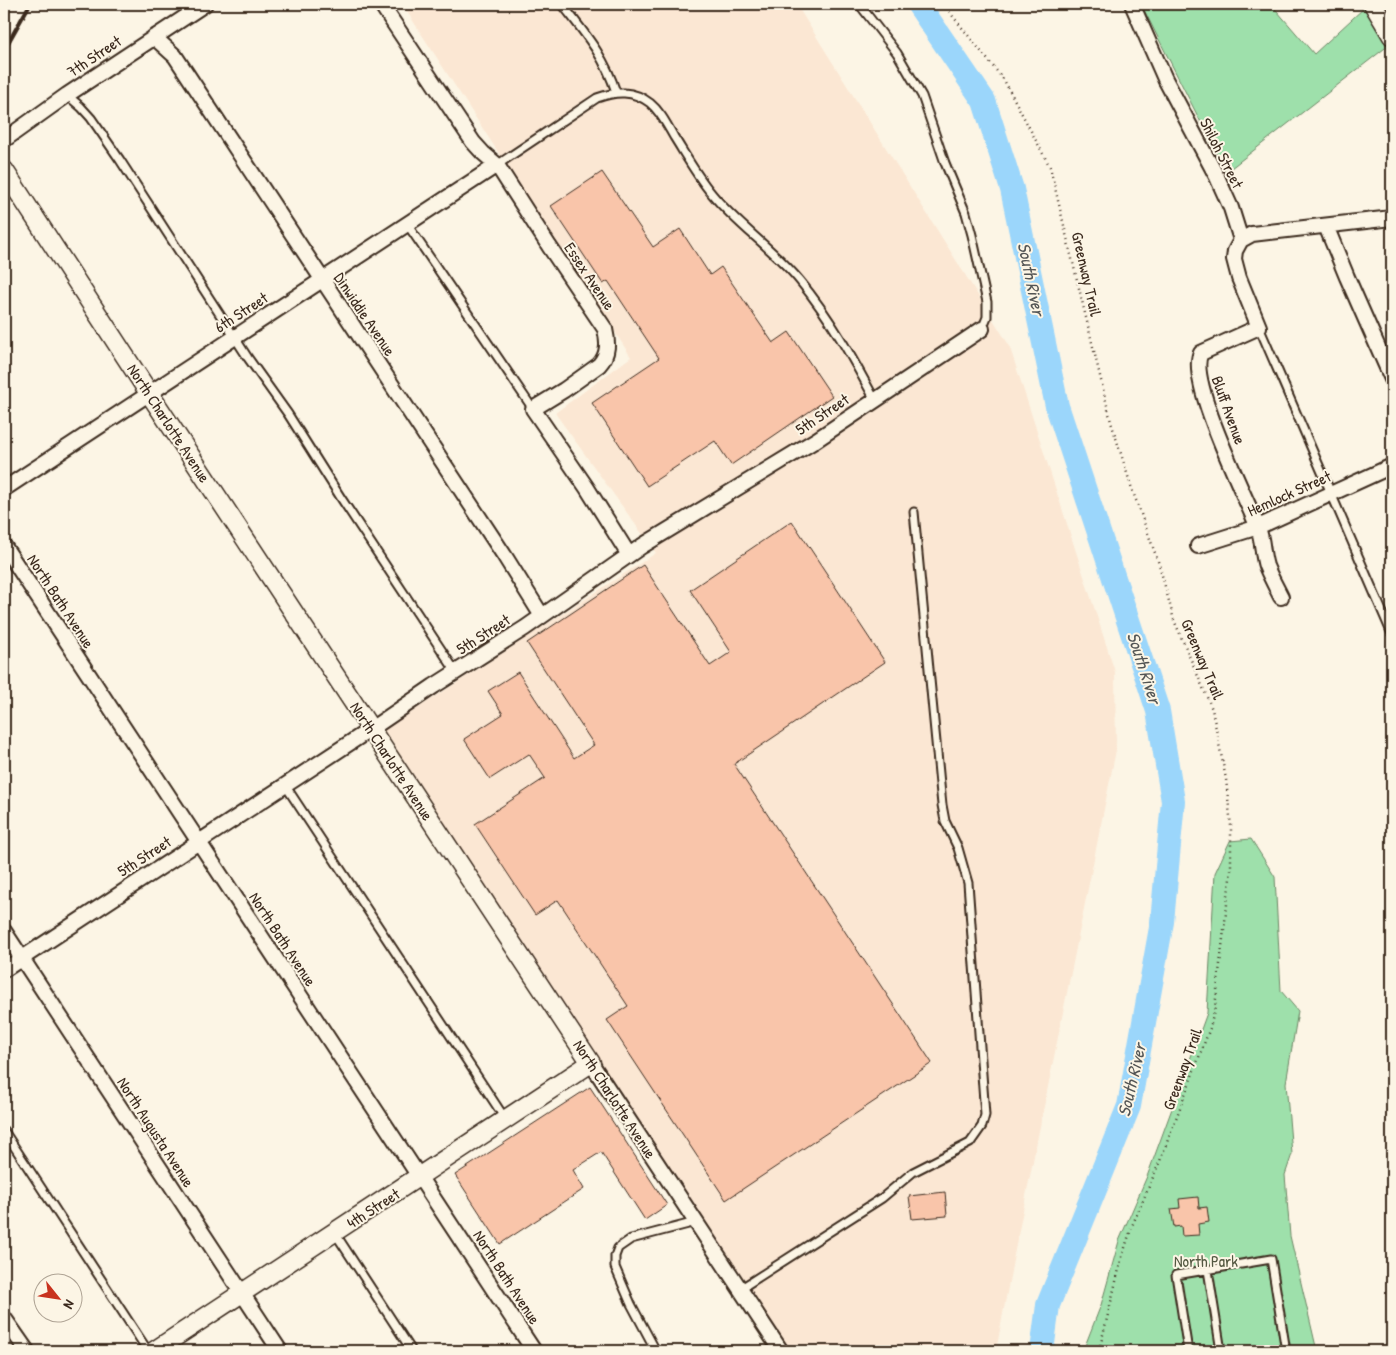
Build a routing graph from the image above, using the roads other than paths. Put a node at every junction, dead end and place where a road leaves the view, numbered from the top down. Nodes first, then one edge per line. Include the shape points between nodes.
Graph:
1 (205, 4) edge
2 (381, 4) edge
3 (562, 4) edge
4 (859, 4) edge
5 (1132, 4) edge
6 (1373, 4) edge
7 (1392, 36) edge
8 (154, 37) junction
9 (616, 92) junction
10 (67, 95) junction
11 (4, 140) edge
12 (497, 165) junction
13 (4, 170) edge
14 (1392, 218) edge
15 (407, 224) junction
16 (1326, 226) junction
17 (1241, 240) junction
18 (322, 280) junction
19 (1259, 328) junction
20 (982, 329) joint
21 (234, 337) junction
22 (1392, 379) edge
23 (149, 393) junction
24 (875, 400) junction
25 (533, 409) junction
26 (1392, 466) edge
27 (4, 489) edge
28 (1331, 494) junction
29 (914, 512) dead end
30 (1258, 527) junction
31 (4, 546) edge
32 (1198, 546) dead end
33 (629, 555) junction
34 (1281, 597) dead end
35 (542, 616) junction
36 (1392, 634) edge
37 (456, 672) junction
38 (371, 729) junction
39 (285, 785) junction
40 (199, 842) junction
41 (4, 931) edge
42 (21, 958) junction
43 (4, 970) edge
44 (591, 1063) junction
45 (507, 1120) junction
46 (4, 1131) edge
47 (420, 1177) junction
48 (696, 1222) junction
49 (335, 1233) junction
50 (1208, 1270) junction
51 (740, 1289) junction
52 (242, 1294) junction
53 (4, 1318) edge
54 (27, 1351) edge
55 (148, 1351) edge
56 (154, 1351) edge
57 (280, 1351) edge
58 (412, 1351) edge
59 (534, 1351) edge
60 (656, 1351) edge
61 (781, 1351) edge
62 (1188, 1351) edge
63 (1221, 1351) edge
64 (1286, 1351) edge

1 - 8 street, 7th Street
2 - 12 street, Essex Avenue via 473,142
3 - 9 lane via 601,56
4 - 20 lane via 897,53 922,96 972,235 987,302
5 - 17 street, Shiloh Street via 1165,79 1217,177
6 - 7 street
8 - 10 street, 7th Street
8 - 18 street, Dinwiddie Avenue via 174,56
9 - 12 lane via 597,98
9 - 24 lane via 635,94 660,113 711,193 800,280 815,300 848,350
10 - 11 street, 7th Street
10 - 21 lane via 90,118
12 - 15 street, 6th Street
12 - 25 street, Essex Avenue via 604,329 608,340 606,357 600,365
13 - 23 street, North Charlotte Avenue
14 - 16 street
15 - 18 street, 6th Street
15 - 25 lane
16 - 17 street via 1252,234
16 - 22 street
17 - 19 street via 1234,259
18 - 21 street, 6th Street
18 - 35 street, Dinwiddie Avenue
19 - 28 lane
19 - 30 street, Bluff Avenue via 1201,353 1198,364 1201,389
20 - 24 street, 5th Street
21 - 23 street, 6th Street
21 - 37 lane
23 - 27 street, 6th Street
23 - 38 street, North Charlotte Avenue
24 - 33 street, 5th Street
25 - 33 street
26 - 28 street, Hemlock Street
28 - 30 street, Hemlock Street
28 - 36 lane
29 - 51 lane via 942,805 968,883 985,1114 982,1126 970,1143 913,1172 882,1198
30 - 32 street, Hemlock Street
30 - 34 street, Bluff Avenue via 1266,565
31 - 40 street, North Bath Avenue
33 - 35 street, 5th Street
35 - 37 street, 5th Street
37 - 38 street, 5th Street
38 - 39 street, 5th Street
38 - 44 street, North Charlotte Avenue
39 - 40 street, 5th Street
39 - 45 lane
40 - 42 street, 5th Street
40 - 47 street, North Bath Avenue
41 - 42 street, North Augusta Avenue
42 - 43 street, 5th Street
42 - 52 street, North Augusta Avenue
44 - 45 street, 4th Street
44 - 48 street, North Charlotte Avenue
45 - 47 street, 4th Street
46 - 55 lane
47 - 49 street, 4th Street
47 - 59 street, North Bath Avenue
48 - 51 street, North Charlotte Avenue
48 - 60 lane via 631,1239 618,1248 615,1256 618,1274
49 - 52 street, 4th Street
49 - 58 lane
50 - 62 lane via 1176,1275
50 - 63 lane
50 - 64 lane via 1272,1259
51 - 61 street, North Charlotte Avenue
52 - 56 street, 4th Street
52 - 57 street, North Augusta Avenue
53 - 54 street

